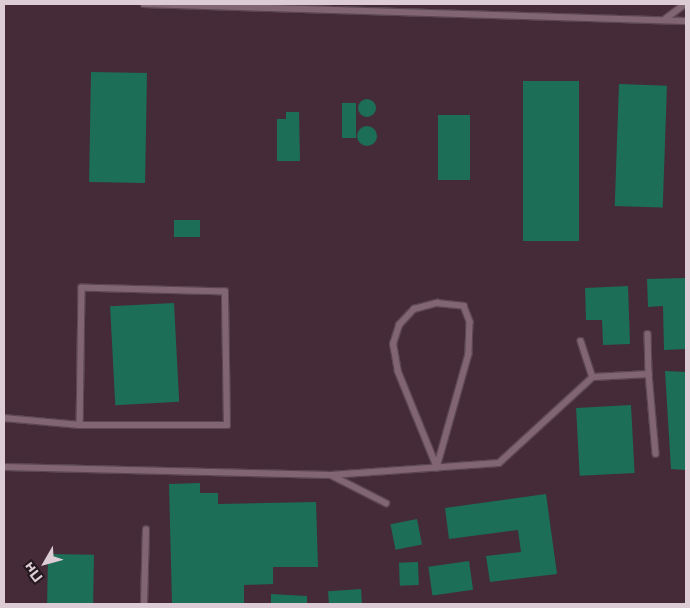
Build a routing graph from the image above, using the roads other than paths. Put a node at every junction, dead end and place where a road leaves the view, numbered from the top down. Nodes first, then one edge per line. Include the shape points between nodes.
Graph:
1 (144, 4) edge
2 (685, 4) edge
3 (664, 20) junction
4 (686, 21) edge
5 (648, 334) dead end
6 (581, 341) dead end
7 (649, 374) junction
8 (593, 377) junction
9 (4, 418) edge
10 (80, 425) junction
11 (656, 454) dead end
12 (4, 467) edge
13 (437, 468) junction
14 (331, 475) junction
15 (386, 503) dead end
16 (146, 530) dead end
17 (144, 604) edge

1 - 3 lane
2 - 3 lane
3 - 4 lane
5 - 7 lane
6 - 8 lane
7 - 8 lane
7 - 11 lane
8 - 13 lane via 499,463
9 - 10 lane
10 - 10 lane via 82,288 225,292 227,425
12 - 14 lane
13 - 13 lane via 469,354 470,322 464,306 437,303 414,309 399,325 393,344 398,372
13 - 14 lane
14 - 15 lane
16 - 17 lane

